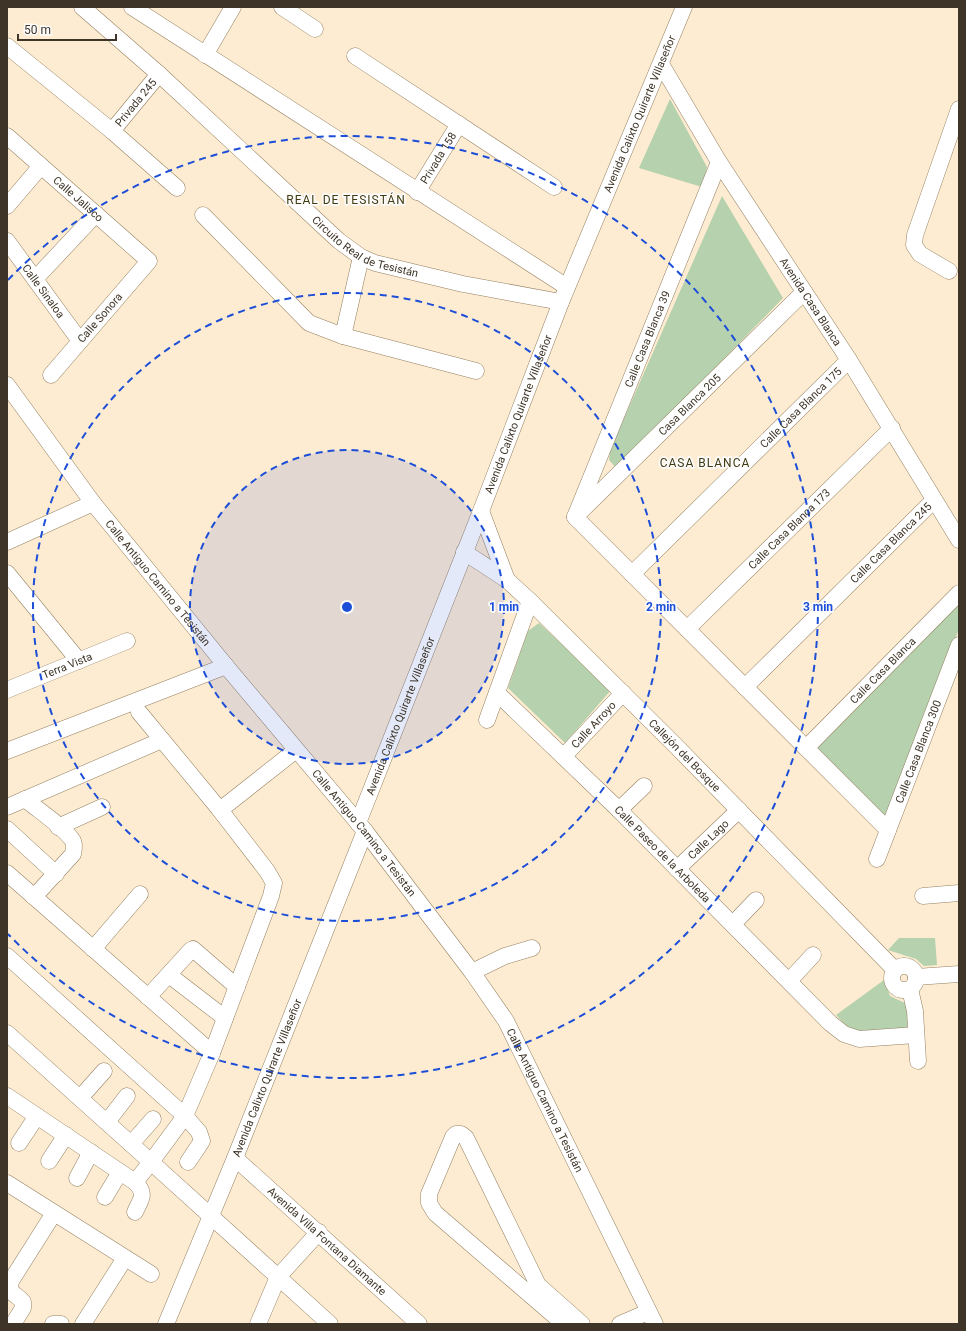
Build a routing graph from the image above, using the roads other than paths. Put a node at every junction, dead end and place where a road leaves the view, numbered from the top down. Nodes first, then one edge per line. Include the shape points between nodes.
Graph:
1 (82, 7) edge
2 (132, 7) edge
3 (232, 7) edge
4 (282, 7) edge
5 (684, 7) edge
6 (315, 28) dead end
7 (7, 46) edge
8 (205, 54) junction
9 (355, 56) dead end
10 (661, 64) junction
11 (159, 74) junction
12 (959, 109) edge
13 (459, 124) junction
14 (112, 131) junction
15 (7, 136) edge
16 (718, 162) junction
17 (41, 166) junction
18 (554, 187) dead end
19 (177, 188) dead end
20 (417, 192) junction
21 (7, 206) edge
22 (96, 214) junction
23 (203, 215) dead end
24 (7, 241) edge
25 (361, 257) junction
26 (149, 261) joint
27 (949, 271) dead end
28 (35, 279) junction
29 (567, 287) junction
30 (804, 292) junction
31 (561, 302) junction
32 (343, 336) junction
33 (80, 341) junction
34 (849, 360) junction
35 (476, 371) dead end
36 (51, 375) dead end
37 (7, 385) edge
38 (892, 428) junction
39 (934, 500) junction
40 (93, 503) junction
41 (481, 511) junction
42 (574, 517) junction
43 (959, 540) edge
44 (7, 542) edge
45 (464, 552) junction
46 (7, 573) edge
47 (632, 574) junction
48 (507, 580) junction
49 (959, 593) edge
50 (530, 601) junction
51 (687, 629) junction
52 (127, 641) dead end
53 (959, 645) edge
54 (79, 661) junction
55 (226, 666) junction
56 (745, 687) junction
57 (7, 690) edge
58 (497, 693) junction
59 (623, 693) junction
60 (139, 712) dead end
61 (487, 720) dead end
62 (162, 740) junction
63 (806, 748) junction
64 (296, 750) junction
65 (7, 751) edge
66 (564, 756) junction
67 (644, 786) dead end
68 (25, 799) junction
69 (7, 807) edge
70 (102, 807) dead end
71 (220, 810) junction
72 (618, 810) junction
73 (739, 810) junction
74 (58, 827) junction
75 (361, 827) junction
76 (7, 829) edge
77 (888, 830) junction
78 (877, 859) dead end
79 (678, 869) junction
80 (7, 874) edge
81 (56, 874) junction
82 (959, 893) edge
83 (140, 894) dead end
84 (923, 896) dead end
85 (34, 898) junction
86 (756, 900) dead end
87 (733, 924) junction
88 (532, 948) dead end
89 (93, 949) junction
90 (813, 955) dead end
91 (7, 956) edge
92 (472, 972) junction
93 (959, 974) edge
94 (169, 975) junction
95 (789, 981) junction
96 (913, 983) junction
97 (237, 987) junction
98 (148, 998) junction
99 (225, 1018) junction
100 (7, 1033) edge
101 (916, 1036) junction
102 (212, 1053) junction
103 (918, 1061) dead end
104 (104, 1072) dead end
105 (7, 1096) edge
106 (127, 1096) dead end
107 (80, 1098) junction
108 (37, 1116) junction
109 (185, 1116) junction
110 (152, 1119) dead end
111 (107, 1122) junction
112 (66, 1135) junction
113 (19, 1143) dead end
114 (131, 1144) junction
115 (91, 1152) junction
116 (234, 1158) junction
117 (49, 1161) dead end
118 (151, 1162) junction
119 (188, 1162) dead end
120 (120, 1172) junction
121 (77, 1178) dead end
122 (135, 1182) junction
123 (7, 1183) edge
124 (104, 1196) dead end
125 (135, 1212) dead end
126 (54, 1213) junction
127 (210, 1217) junction
128 (319, 1232) junction
129 (125, 1258) junction
130 (151, 1274) dead end
131 (278, 1277) junction
132 (534, 1290) junction
133 (652, 1321) edge
134 (12, 1324) edge
135 (53, 1324) edge
136 (61, 1324) edge
137 (83, 1324) edge
138 (166, 1324) edge
139 (258, 1324) edge
140 (330, 1324) edge
141 (419, 1324) edge
142 (564, 1324) edge
143 (582, 1324) edge
144 (620, 1324) edge

1 - 11 street, Circuito Real de Tesistán
2 - 8 street
3 - 8 street
4 - 6 street
5 - 10 street, Avenida Calixto Quirarte Villaseñor
7 - 14 street
8 - 20 street
9 - 13 street
10 - 16 street, Avenida Casa Blanca
10 - 29 street, Avenida Calixto Quirarte Villaseñor
11 - 14 street, Privada 245
11 - 25 street, Circuito Real de Tesistán via 338,241
12 - 27 street via 915,235 914,245 920,254
13 - 18 street
13 - 20 street, Privada 158
14 - 19 street
15 - 17 street, Calle Jalisco
16 - 30 street, Avenida Casa Blanca
16 - 42 street, Calle Casa Blanca 39
17 - 21 street
17 - 22 street, Calle Jalisco
20 - 29 street
22 - 26 street, Calle Jalisco
22 - 28 street
23 - 32 street via 309,323
24 - 28 street, Calle Sinaloa
25 - 31 street, Circuito Real de Tesistán via 375,263 463,284
25 - 32 street
26 - 33 street, Calle Sonora
28 - 33 street, Calle Sinaloa
29 - 31 street, Avenida Calixto Quirarte Villaseñor
30 - 34 street, Avenida Casa Blanca
30 - 42 street, Casa Blanca 205
31 - 41 street, Avenida Calixto Quirarte Villaseñor
32 - 35 street
33 - 36 street, Calle Sonora
34 - 38 street, Avenida Casa Blanca
34 - 47 street, Calle Casa Blanca 175
37 - 40 street, Calle Antiguo Camino a Tesistán
38 - 39 street, Avenida Casa Blanca
38 - 51 street, Calle Casa Blanca 173
39 - 43 street, Avenida Casa Blanca
39 - 56 street, Calle Casa Blanca 245
40 - 44 street
40 - 55 street, Calle Antiguo Camino a Tesistán
41 - 45 street, Avenida Calixto Quirarte Villaseñor
41 - 48 street
42 - 47 street
45 - 48 street, Callejón del Bosque
45 - 75 street, Avenida Calixto Quirarte Villaseñor
46 - 54 street
47 - 51 street
48 - 50 street, Callejón del Bosque
49 - 63 street, Calle Casa Blanca
50 - 58 street
50 - 59 street, Callejón del Bosque
51 - 56 street
52 - 54 street, Terra Vista
53 - 77 street, Calle Casa Blanca 300
54 - 57 street, Terra Vista
55 - 64 street, Calle Antiguo Camino a Tesistán
55 - 65 street
56 - 63 street
58 - 61 street
58 - 66 street, Calle Paseo de la Arboleda
59 - 66 street, Calle Arroyo
59 - 73 street, Callejón del Bosque
60 - 62 street
62 - 68 street
62 - 71 street
63 - 77 street
64 - 71 street
64 - 75 street, Calle Antiguo Camino a Tesistán
66 - 72 street, Calle Paseo de la Arboleda
67 - 72 street
68 - 69 street
68 - 74 street
70 - 74 street
71 - 97 street via 274,883
72 - 79 street, Calle Paseo de la Arboleda
73 - 79 street, Calle Lago
73 - 96 street, Callejón del Bosque via 895,970 908,967 912,969
74 - 81 street via 73,842 74,848 73,854
75 - 92 street, Calle Antiguo Camino a Tesistán
75 - 116 street, Avenida Calixto Quirarte Villaseñor
76 - 81 street
77 - 78 street, Calle Casa Blanca 300
79 - 87 street, Calle Paseo de la Arboleda
80 - 85 street
81 - 85 street
82 - 84 street
83 - 89 street
85 - 89 street
86 - 87 street
87 - 95 street, Calle Paseo de la Arboleda
88 - 92 street via 505,956
89 - 98 street
90 - 95 street
91 - 109 street
92 - 133 street, Calle Antiguo Camino a Tesistán via 506,1021
93 - 96 street
94 - 97 street via 193,949
94 - 98 street
94 - 99 street
95 - 101 street, Calle Paseo de la Arboleda via 844,1034 859,1039
96 - 101 street
97 - 99 street
98 - 102 street
99 - 102 street
100 - 107 street
101 - 103 street
102 - 109 street
104 - 107 street
105 - 108 street
106 - 111 street
107 - 111 street
108 - 112 street
108 - 113 street
109 - 118 street
109 - 119 street via 200,1132 202,1141
110 - 114 street
111 - 114 street
112 - 115 street
112 - 117 street
114 - 118 street
115 - 120 street
115 - 121 street
116 - 127 street, Avenida Calixto Quirarte Villaseñor
116 - 128 street, Avenida Villa Fontana Diamante
118 - 122 street
118 - 127 street
120 - 122 street
120 - 124 street
122 - 125 street via 142,1188 143,1195
123 - 126 street
126 - 129 street
126 - 134 street via 11,1281 9,1288 12,1293 24,1302
127 - 131 street
127 - 138 street, Avenida Calixto Quirarte Villaseñor
128 - 131 street
128 - 141 street, Avenida Villa Fontana Diamante
129 - 130 street
129 - 137 street
131 - 139 street
131 - 140 street
132 - 132 street via 435,1212 429,1203 429,1194 456,1134 466,1138
132 - 142 street
132 - 143 street
133 - 144 street
135 - 136 street

